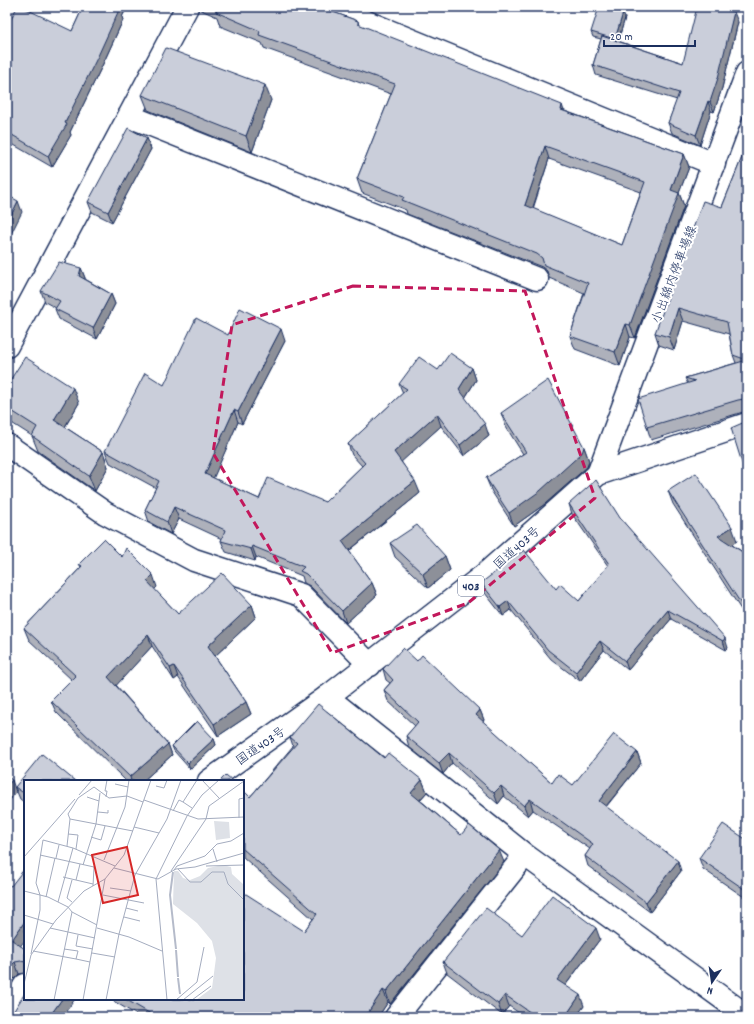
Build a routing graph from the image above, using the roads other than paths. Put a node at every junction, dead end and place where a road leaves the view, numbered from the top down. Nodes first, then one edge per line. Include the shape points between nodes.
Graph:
1 (187, 7) edge
2 (330, 7) edge
3 (747, 72) edge
4 (130, 116) junction
5 (714, 164) junction
6 (537, 279) dead end
7 (7, 346) edge
8 (747, 424) edge
9 (7, 445) edge
10 (598, 474) junction
11 (370, 665) junction
12 (327, 698) junction
13 (210, 780) edge
14 (525, 855) junction
15 (24, 987) edge
16 (7, 1013) edge
17 (747, 1016) edge
18 (396, 1017) edge

1 - 4 main road
2 - 5 main road
3 - 5 main road, 小出綿内停車場線
4 - 6 main road
4 - 7 main road
5 - 10 main road, 小出綿内停車場線
8 - 10 main road, 国道403号 / 403
9 - 11 main road via 105,513 194,560 301,595
10 - 11 main road, 国道403号 / 403 via 484,576
11 - 12 main road, 国道403号 / 403
12 - 13 main road, 国道403号 / 403
12 - 14 main road
14 - 17 main road
14 - 18 main road
15 - 16 main road

